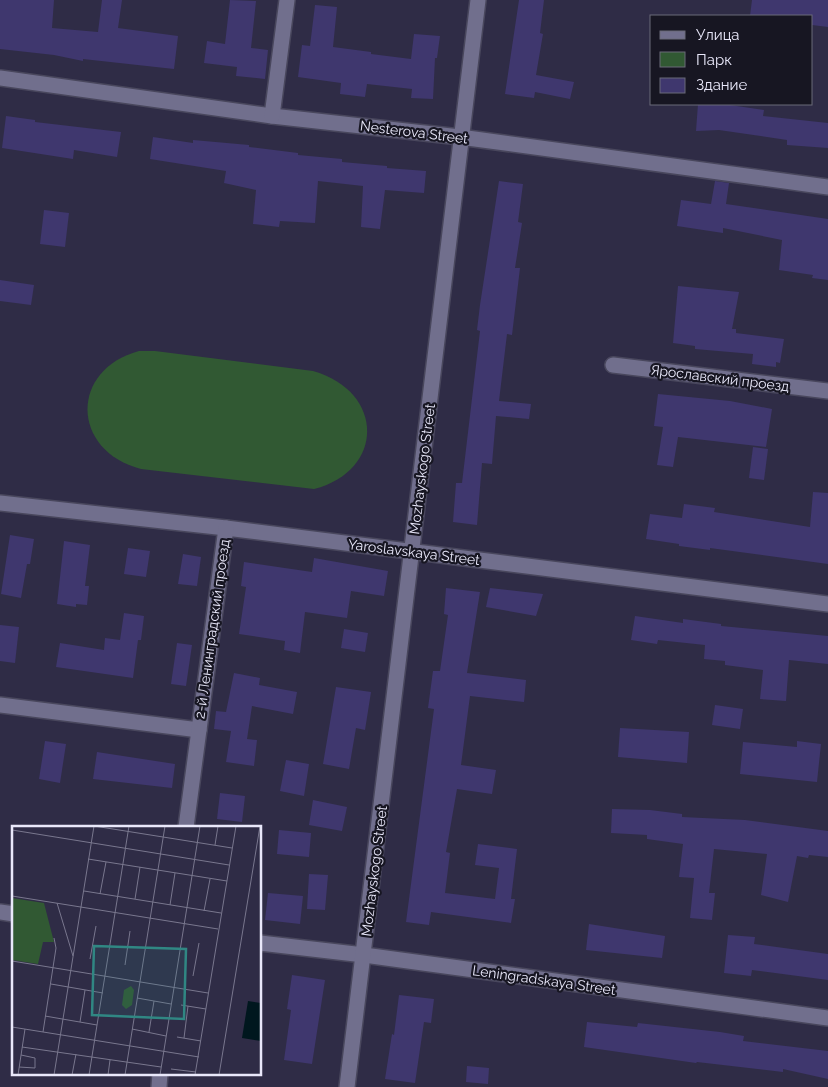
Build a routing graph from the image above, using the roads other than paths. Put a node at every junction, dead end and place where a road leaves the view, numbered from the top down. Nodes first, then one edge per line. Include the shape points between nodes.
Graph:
1 (287, 0) edge
2 (478, 0) edge
3 (0, 78) edge
4 (272, 116) junction
5 (460, 137) junction
6 (828, 187) edge
7 (613, 365) dead end
8 (828, 392) edge
9 (0, 503) edge
10 (226, 528) junction
11 (412, 552) junction
12 (828, 604) edge
13 (0, 705) edge
14 (199, 730) junction
15 (186, 826) edge
16 (261, 943) edge
17 (364, 955) junction
18 (828, 1018) edge
19 (160, 1074) edge
20 (159, 1087) edge
21 (347, 1087) edge

1 - 4 street
2 - 5 street, Mozhayskogo Street
3 - 4 street, Nesterova Street
4 - 5 street, Nesterova Street
5 - 6 street, Nesterova Street
5 - 11 street, Mozhayskogo Street
7 - 8 street, Ярославский проезд
9 - 10 street, Yaroslavskaya Street
10 - 11 street, Yaroslavskaya Street
10 - 14 street, 2-й Ленинградский проезд
11 - 12 street, Yaroslavskaya Street
11 - 17 street, Mozhayskogo Street
13 - 14 street, 2-й Ленинградский проезд
14 - 15 street, 2-й Ленинградский проезд
16 - 17 street, Leningradskaya Street
17 - 18 street, Leningradskaya Street
17 - 21 street, Mozhayskogo Street
19 - 20 street

